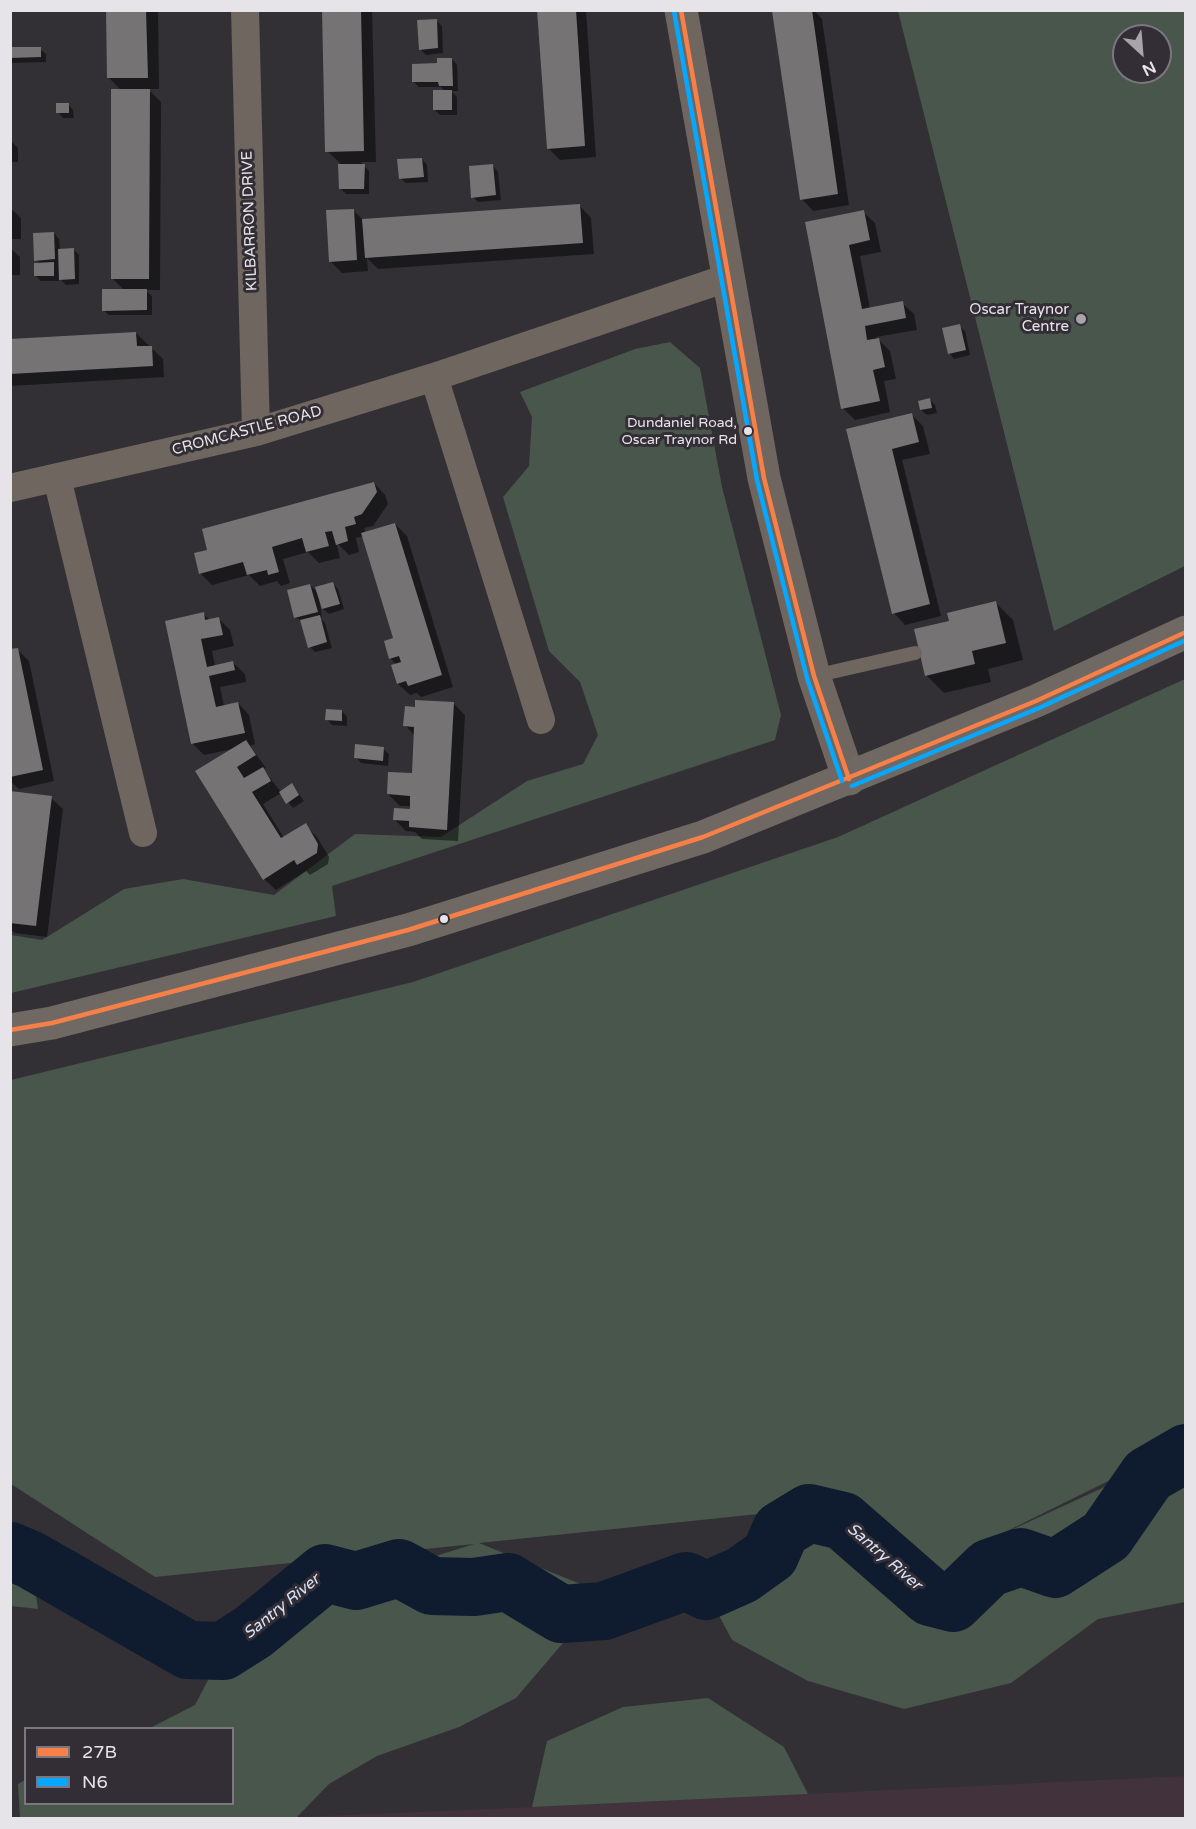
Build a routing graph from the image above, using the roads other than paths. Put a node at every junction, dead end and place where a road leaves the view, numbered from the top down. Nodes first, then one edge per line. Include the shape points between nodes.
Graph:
1 (244, 10) edge
2 (681, 10) edge
3 (727, 278) junction
4 (434, 377) junction
5 (256, 432) junction
6 (57, 478) junction
7 (10, 488) edge
8 (1185, 632) edge
9 (915, 653) dead end
10 (814, 676) junction
11 (541, 720) dead end
12 (849, 779) junction
13 (143, 833) dead end
14 (10, 1030) edge

1 - 5 street, KILBARRON DRIVE
2 - 3 street
3 - 4 street, CROMCASTLE ROAD
3 - 10 street via 764,478
4 - 5 street, CROMCASTLE ROAD
4 - 11 street
5 - 6 street, CROMCASTLE ROAD
6 - 7 street, CROMCASTLE ROAD
6 - 13 street
8 - 12 main road via 1036,701
9 - 10 lane
10 - 12 street
12 - 14 main road via 703,837 408,930 52,1023

